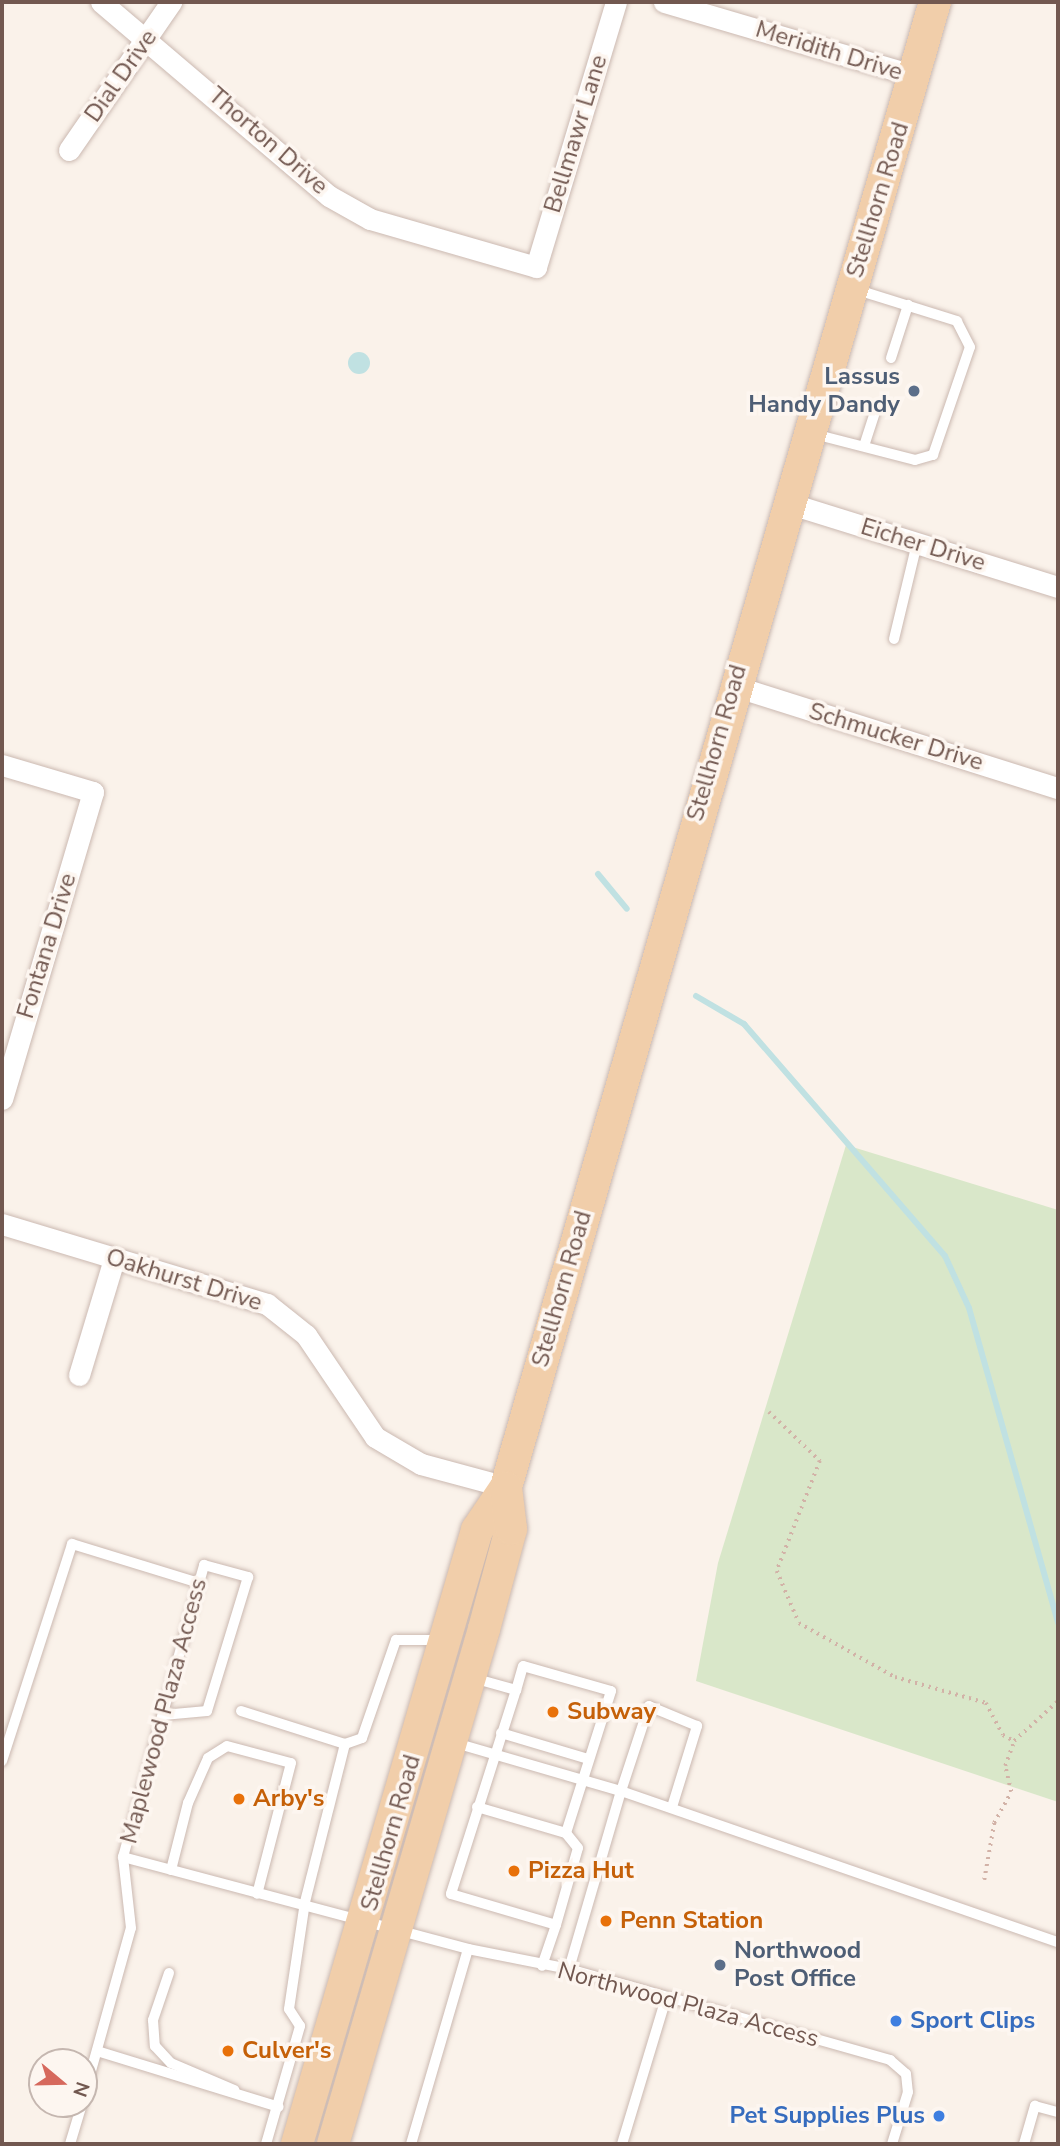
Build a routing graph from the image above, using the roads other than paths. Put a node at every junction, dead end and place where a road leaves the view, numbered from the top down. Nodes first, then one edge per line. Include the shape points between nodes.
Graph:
1 (101, 2) edge
2 (171, 2) edge
3 (616, 2) edge
4 (663, 2) edge
5 (935, 2) edge
6 (148, 38) junction
7 (915, 76) junction
8 (69, 150) dead end
9 (536, 267) joint
10 (852, 288) junction
11 (908, 306) junction
12 (891, 358) dead end
13 (873, 415) dead end
14 (809, 432) junction
15 (864, 446) junction
16 (788, 503) junction
17 (917, 543) junction
18 (1058, 587) edge
19 (894, 639) dead end
20 (734, 686) junction
21 (2, 765) edge
22 (1058, 788) edge
23 (2, 1099) edge
24 (2, 1224) edge
25 (114, 1259) junction
26 (79, 1375) dead end
27 (506, 1487) junction
28 (199, 1583) junction
29 (445, 1640) junction
30 (471, 1678) junction
31 (516, 1690) junction
32 (241, 1711) dead end
33 (163, 1715) junction
34 (501, 1734) junction
35 (452, 1742) junction
36 (345, 1744) junction
37 (494, 1752) junction
38 (588, 1759) junction
39 (2, 1761) edge
40 (582, 1779) junction
41 (621, 1791) junction
42 (477, 1807) junction
43 (672, 1807) junction
44 (566, 1833) junction
45 (123, 1857) junction
46 (171, 1870) junction
47 (257, 1894) junction
48 (305, 1902) junction
49 (365, 1919) junction
50 (555, 1924) junction
51 (396, 1927) junction
52 (1058, 1942) edge
53 (468, 1949) junction
54 (542, 1966) junction
55 (569, 1969) junction
56 (169, 1973) dead end
57 (666, 1998) junction
58 (98, 2048) edge
59 (98, 2051) edge
60 (237, 2093) junction
61 (279, 2107) junction
62 (1058, 2112) edge
63 (78, 2118) edge
64 (71, 2144) edge
65 (266, 2144) edge
66 (298, 2144) edge
67 (333, 2144) edge
68 (411, 2144) edge
69 (622, 2144) edge
70 (892, 2144) edge
71 (1024, 2144) edge

1 - 6 street, Thorton Drive
2 - 6 street, Dial Drive
3 - 9 street, Bellmawr Lane
4 - 7 street, Meridith Drive
5 - 7 main road, Stellhorn Road
6 - 8 street, Dial Drive
6 - 9 street, Thorton Drive via 329,196 370,219
7 - 10 main road, Stellhorn Road
10 - 11 lane
10 - 14 main road, Stellhorn Road
11 - 12 lane
11 - 15 lane via 957,321 967,331 970,347 940,446 915,460
13 - 15 lane
14 - 15 lane
14 - 16 main road, Stellhorn Road
16 - 17 street, Eicher Drive
16 - 20 main road, Stellhorn Road
17 - 18 street, Eicher Drive
17 - 19 lane
20 - 22 street, Schmucker Drive
20 - 27 main road, Stellhorn Road
21 - 23 street, Fontana Drive via 93,792
24 - 25 street, Oakhurst Drive
25 - 26 street
25 - 27 street, Oakhurst Drive via 241,1294 288,1315 375,1437 421,1464
27 - 29 main road, Stellhorn Road via 477,1531
27 - 30 main road, Stellhorn Road via 511,1529
28 - 33 lane, Maplewood Plaza Access
28 - 33 lane, Maplewood Plaza Access via 204,1565 248,1577 207,1711
28 - 39 lane via 72,1544
29 - 36 lane via 396,1640 362,1738
29 - 49 main road, Stellhorn Road
30 - 31 lane
30 - 35 main road, Stellhorn Road
31 - 34 lane
31 - 38 lane via 523,1666 611,1691
32 - 36 lane
33 - 45 lane, Maplewood Plaza Access
34 - 37 lane
34 - 38 lane
35 - 37 lane
35 - 51 main road, Stellhorn Road
36 - 48 lane
37 - 40 lane
37 - 42 lane
38 - 40 lane
40 - 41 lane
40 - 44 lane
41 - 43 lane
41 - 43 lane via 649,1706 689,1718 697,1726
41 - 55 lane
42 - 44 lane
42 - 50 lane via 451,1894
43 - 52 lane
44 - 50 lane via 578,1848
45 - 46 lane, Maplewood Plaza Access
45 - 58 lane, Maplewood Plaza Access via 131,1928
46 - 47 lane, Maplewood Plaza Access
46 - 47 lane via 188,1803 208,1758 227,1746 291,1763
47 - 48 lane, Maplewood Plaza Access
48 - 49 lane, Maplewood Plaza Access
48 - 61 lane via 289,2009 300,2026
49 - 51 lane, Maplewood Plaza Access
49 - 66 main road, Stellhorn Road
50 - 54 lane
51 - 53 lane, Northwood Plaza Access
51 - 67 main road, Stellhorn Road
53 - 54 lane, Northwood Plaza Access
53 - 68 lane
54 - 55 lane, Northwood Plaza Access
55 - 57 lane, Northwood Plaza Access
56 - 60 lane via 153,2020 155,2046 171,2063 222,2080
57 - 69 lane
57 - 70 lane, Northwood Plaza Access via 890,2060 906,2074 908,2092
59 - 60 lane
60 - 61 lane
61 - 65 lane
62 - 71 lane via 1035,2106
63 - 64 lane

